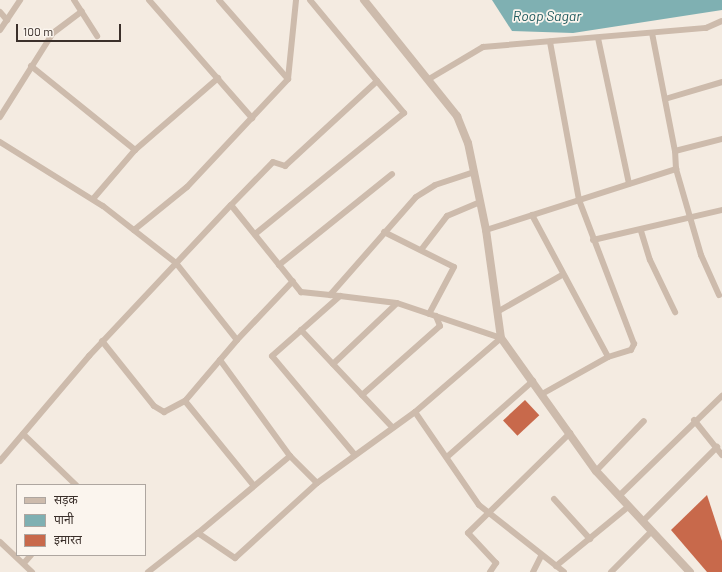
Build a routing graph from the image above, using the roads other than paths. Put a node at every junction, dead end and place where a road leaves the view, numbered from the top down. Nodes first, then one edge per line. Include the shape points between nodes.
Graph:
1 (20, 0) edge
2 (74, 0) edge
3 (149, 0) edge
4 (219, 0) edge
5 (295, 0) edge
6 (310, 0) edge
7 (364, 0) edge
8 (82, 11) junction
9 (0, 12) edge
10 (7, 20) junction
11 (722, 21) edge
12 (0, 30) edge
13 (652, 33) junction
14 (97, 36) dead end
15 (598, 38) junction
16 (550, 42) junction
17 (31, 66) junction
18 (218, 78) junction
19 (288, 79) junction
20 (429, 80) junction
21 (377, 82) junction
22 (722, 82) edge
23 (665, 99) junction
24 (0, 117) edge
25 (252, 118) junction
26 (722, 139) edge
27 (0, 142) edge
28 (135, 150) junction
29 (675, 151) junction
30 (676, 169) junction
31 (474, 172) junction
32 (392, 174) dead end
33 (629, 184) junction
34 (93, 199) junction
35 (579, 200) junction
36 (480, 202) junction
37 (232, 205) junction
38 (722, 210) edge
39 (532, 215) junction
40 (689, 218) junction
41 (134, 230) junction
42 (486, 230) junction
43 (641, 231) junction
44 (384, 232) junction
45 (255, 234) junction
46 (593, 240) junction
47 (421, 250) junction
48 (176, 264) junction
49 (280, 265) junction
50 (562, 276) junction
51 (293, 282) junction
52 (330, 295) junction
53 (720, 295) dead end
54 (340, 296) junction
55 (397, 303) junction
56 (497, 312) junction
57 (675, 312) dead end
58 (429, 314) junction
59 (436, 316) junction
60 (301, 330) junction
61 (501, 338) junction
62 (237, 340) junction
63 (102, 341) junction
64 (608, 357) junction
65 (220, 360) junction
66 (333, 364) junction
67 (532, 381) junction
68 (542, 394) junction
69 (362, 395) junction
70 (722, 396) edge
71 (185, 401) junction
72 (415, 412) junction
73 (694, 420) junction
74 (644, 421) dead end
75 (393, 428) junction
76 (570, 433) junction
77 (23, 434) junction
78 (717, 447) junction
79 (722, 455) edge
80 (290, 456) junction
81 (355, 456) junction
82 (447, 457) junction
83 (0, 461) edge
84 (596, 471) junction
85 (317, 483) junction
86 (75, 484) edge
87 (254, 486) junction
88 (619, 496) junction
89 (554, 499) dead end
90 (629, 506) junction
91 (487, 511) junction
92 (643, 521) junction
93 (652, 531) junction
94 (198, 533) junction
95 (590, 540) junction
96 (0, 542) edge
97 (30, 556) edge
98 (541, 556) junction
99 (24, 563) junction
100 (556, 566) junction
101 (32, 572) edge
102 (148, 572) edge
103 (490, 572) edge
104 (533, 572) edge
105 (564, 572) edge
106 (611, 572) edge
107 (690, 572) edge

1 - 10 street
2 - 8 street
3 - 18 street
4 - 19 street
5 - 19 street
6 - 21 street
7 - 20 street
8 - 14 street
8 - 17 street via 62,23
9 - 10 street
10 - 12 street
11 - 13 street via 706,28
13 - 15 street
13 - 23 street
15 - 16 street
15 - 33 street
16 - 20 street via 483,47
16 - 35 street
17 - 24 street
17 - 28 street
18 - 25 street
18 - 28 street
19 - 25 street
20 - 31 street via 457,116
21 - 37 street via 285,166 273,162
21 - 45 street via 404,113
22 - 23 street
23 - 29 street
25 - 41 street via 187,187
26 - 29 street
27 - 34 street
28 - 34 street
29 - 30 street
30 - 33 street
30 - 40 street
31 - 36 street
31 - 44 street via 435,185 416,197
32 - 49 street
33 - 35 street
34 - 41 street
35 - 39 street
35 - 46 street
36 - 42 street
36 - 47 street via 448,216
37 - 45 street
37 - 48 street
38 - 40 street
39 - 42 street
39 - 50 street
40 - 43 street
40 - 53 street
41 - 48 street
42 - 56 street
43 - 46 street
43 - 57 street via 650,260
44 - 47 street
44 - 52 street
45 - 49 street
46 - 64 street via 634,344 631,350
47 - 58 street via 454,266
48 - 62 street
48 - 63 street
49 - 51 street
50 - 56 street
50 - 64 street
51 - 52 street via 301,292
51 - 62 street
52 - 54 street
54 - 55 street
54 - 60 street
55 - 58 street
55 - 66 street
56 - 61 street
58 - 59 street
59 - 61 street
59 - 69 street via 440,326
60 - 66 street
60 - 81 street via 272,356
61 - 67 street
61 - 72 street
62 - 65 street
63 - 71 street via 154,406 164,412
63 - 77 street
64 - 68 street
65 - 71 street
65 - 80 street
66 - 69 street
67 - 68 street
67 - 82 street
68 - 76 street
69 - 75 street
70 - 73 street
71 - 87 street
72 - 75 street
72 - 82 street
73 - 78 street
73 - 88 street
74 - 84 street
75 - 81 street
76 - 84 street
76 - 91 street
77 - 83 street
77 - 86 street
78 - 79 street
78 - 92 street
80 - 85 street
80 - 87 street
81 - 85 street
82 - 91 street
84 - 88 street
85 - 94 street via 235,558
87 - 94 street
88 - 90 street
89 - 95 street
90 - 92 street
90 - 95 street
91 - 98 street
91 - 103 street via 468,533 496,563
92 - 93 street
93 - 106 street
93 - 107 street
94 - 102 street
95 - 100 street
96 - 99 street
97 - 99 street
98 - 100 street
98 - 104 street
99 - 101 street
100 - 105 street

